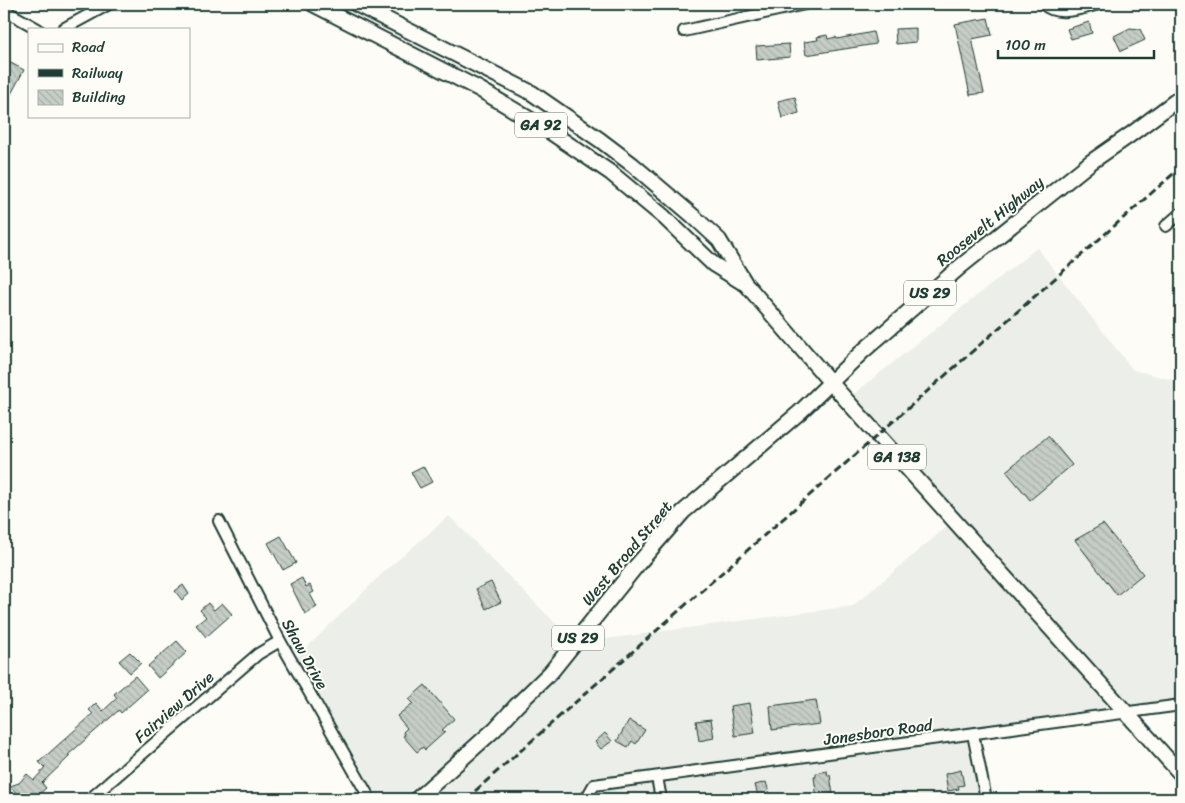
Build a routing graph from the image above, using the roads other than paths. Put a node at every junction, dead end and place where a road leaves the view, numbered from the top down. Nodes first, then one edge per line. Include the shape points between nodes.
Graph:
1 (109, 4) edge
2 (313, 4) edge
3 (356, 4) edge
4 (805, 4) edge
5 (1043, 4) edge
6 (1100, 4) edge
7 (4, 10) edge
8 (36, 28) edge
9 (65, 28) edge
10 (684, 31) dead end
11 (1181, 98) edge
12 (1181, 214) edge
13 (1166, 226) dead end
14 (745, 283) junction
15 (831, 383) junction
16 (219, 521) dead end
17 (280, 641) junction
18 (1181, 705) edge
19 (1126, 713) junction
20 (973, 734) junction
21 (1181, 774) edge
22 (656, 776) junction
23 (90, 799) edge
24 (370, 799) edge
25 (417, 799) edge
26 (586, 799) edge
27 (661, 799) edge
28 (986, 799) edge

1 - 9 street
2 - 14 main road, GA 92 via 546,128 618,179 713,264
3 - 14 main road, GA 92 via 532,93 600,140 666,192 719,240
4 - 10 street
5 - 6 street via 1048,9 1066,11
7 - 8 street
11 - 15 main road, Roosevelt Highway / US 29 via 1032,208 869,346
12 - 13 street
14 - 15 main road, GA 92
15 - 19 main road, GA 138
15 - 25 main road, West Broad Street / US 29 via 683,512 551,672 495,729
16 - 17 street, Shaw Drive
17 - 23 street, Fairview Drive via 258,654
17 - 24 street, Shaw Drive
18 - 19 street, Jonesboro Road
19 - 20 street, Jonesboro Road
19 - 21 main road, GA 138
20 - 22 street, Jonesboro Road
20 - 28 street
22 - 26 street, Jonesboro Road via 594,785
22 - 27 street

